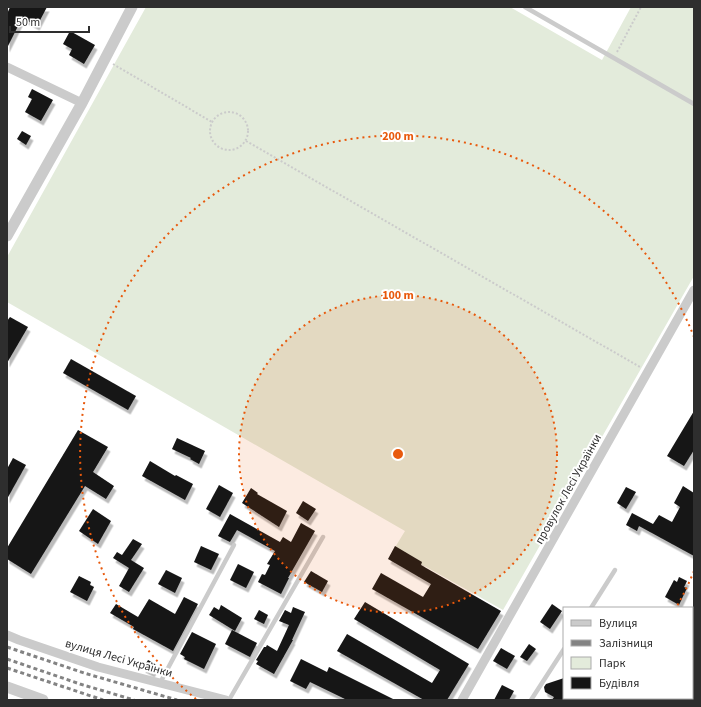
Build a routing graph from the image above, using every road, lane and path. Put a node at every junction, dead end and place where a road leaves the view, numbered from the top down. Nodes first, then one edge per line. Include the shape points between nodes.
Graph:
1 (525, 7) edge
2 (641, 7) edge
3 (129, 10) edge
4 (613, 58) junction
5 (114, 65) dead end
6 (7, 67) edge
7 (82, 103) junction
8 (694, 104) edge
9 (212, 122) junction
10 (246, 141) junction
11 (7, 236) edge
12 (694, 290) edge
13 (648, 372) junction
14 (322, 537) dead end
15 (234, 544) dead end
16 (615, 570) dead end
17 (592, 607) edge
18 (7, 635) edge
19 (563, 651) edge
20 (160, 683) junction
21 (8, 690) edge
22 (43, 700) edge
23 (227, 700) edge
24 (462, 700) edge
25 (531, 700) edge

1 - 4 lane
2 - 4 path
3 - 7 street
4 - 8 lane
5 - 9 path
6 - 7 street
7 - 11 street
9 - 10 path via 212,141 220,148 238,148
9 - 10 path via 219,114 239,114 246,121
10 - 13 path
12 - 13 street, провулок Лесі Українки
13 - 24 street, провулок Лесі Українки
14 - 23 lane
15 - 20 lane
16 - 17 lane
18 - 20 street, вулиця Лесі Українки via 98,667
19 - 25 lane
20 - 23 street, вулиця Лесі Українки
21 - 22 street

